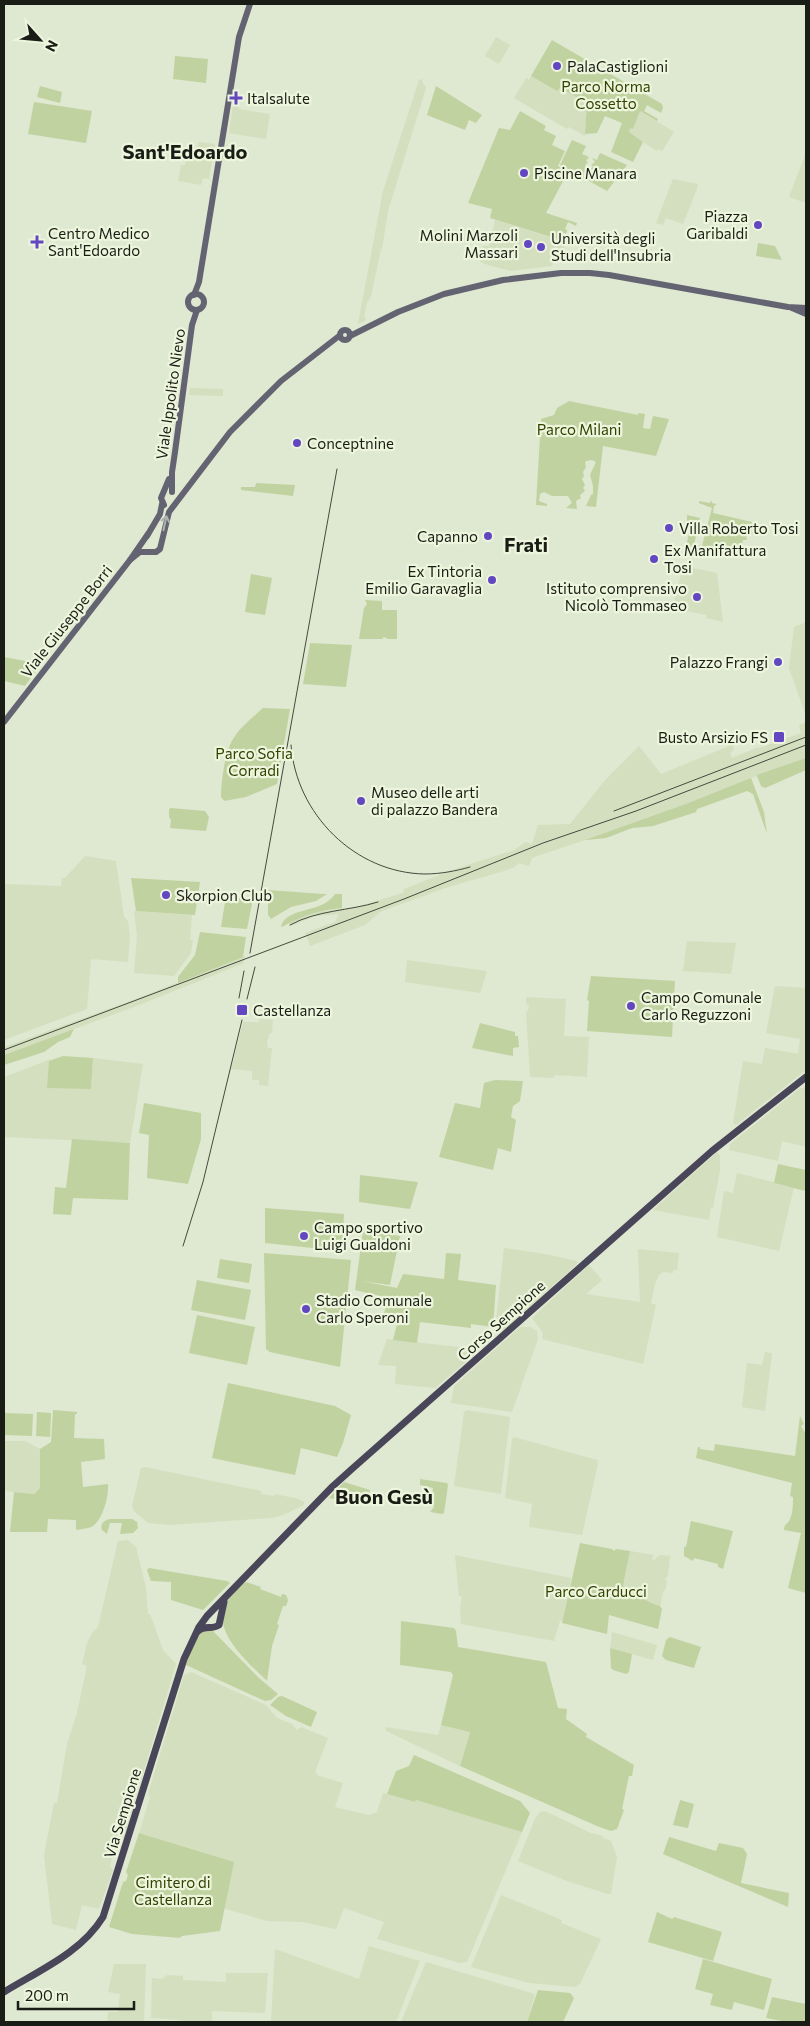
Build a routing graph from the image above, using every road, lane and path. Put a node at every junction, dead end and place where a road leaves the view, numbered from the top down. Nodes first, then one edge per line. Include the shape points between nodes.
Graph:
1 (250, 4) edge
2 (197, 295) junction
3 (788, 307) junction
4 (806, 308) edge
5 (194, 309) junction
6 (806, 314) edge
7 (172, 472) junction
8 (192, 481) junction
9 (164, 492) junction
10 (173, 493) junction
11 (175, 503) junction
12 (162, 504) junction
13 (148, 534) junction
14 (150, 551) junction
15 (130, 560) junction
16 (4, 722) edge
17 (806, 1076) edge
18 (226, 1597) junction
19 (209, 1615) junction
20 (220, 1619) junction
21 (209, 1626) junction
22 (197, 1632) junction
23 (4, 1992) edge

1 - 2 main road via 240,31
2 - 5 main road via 189,301
2 - 5 main road via 204,304
3 - 4 main road
3 - 6 main road
3 - 8 main road via 597,274 554,274 457,290 423,301 349,335 343,330 341,337 281,381 252,408
5 - 7 main road, Viale Ippolito Nievo
7 - 9 main road, Viale Ippolito Nievo
7 - 10 main road, Viale Ippolito Nievo
8 - 10 main road via 180,492
8 - 11 main road
9 - 10 main road
9 - 12 main road
10 - 11 main road
11 - 12 main road via 168,507
14 -> 11 main road via 157,551 161,546 166,518
12 - 13 main road, Viale Giuseppe Borri
13 - 14 main road via 145,545
13 - 15 main road, Viale Giuseppe Borri
14 - 15 main road via 140,552
15 - 16 main road, Viale Giuseppe Borri
17 - 18 main road, Corso Sempione via 705,1158 333,1486
18 - 19 main road, Corso Sempione
18 - 20 main road, Corso Sempione
19 - 20 main road via 218,1615
19 - 21 main road via 206,1623
19 - 22 main road, Via Sempione
20 - 21 main road via 217,1627
21 - 22 main road
22 - 23 main road, Via Sempione via 181,1666 103,1917 81,1943

